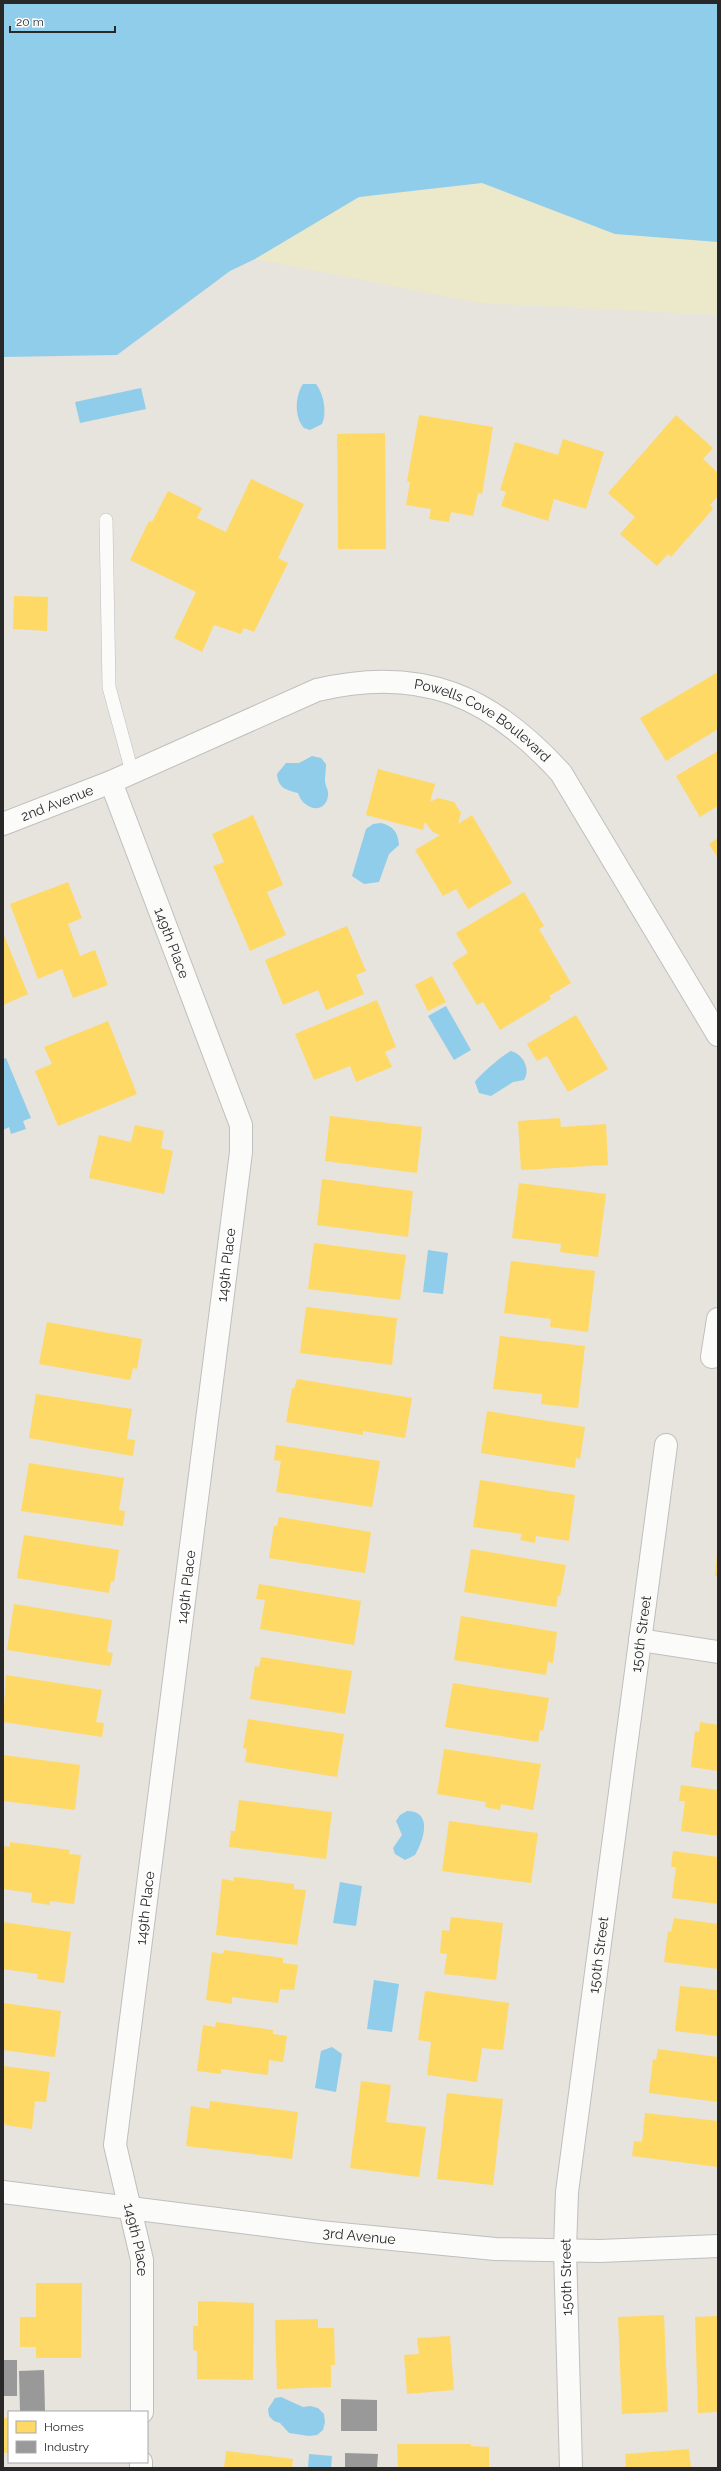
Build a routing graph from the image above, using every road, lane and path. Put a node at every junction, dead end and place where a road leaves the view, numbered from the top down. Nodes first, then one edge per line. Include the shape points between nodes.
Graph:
1 (106, 520) dead end
2 (132, 772) junction
3 (111, 782) junction
4 (3, 824) edge
5 (718, 1035) edge
6 (718, 1319) edge
7 (718, 1356) edge
8 (666, 1445) dead end
9 (640, 1640) junction
10 (718, 1652) edge
11 (3, 2192) edge
12 (130, 2207) junction
13 (718, 2246) edge
14 (565, 2249) junction
15 (142, 2411) edge
16 (571, 2468) edge

1 - 2 lane via 109,687
2 - 3 street, Powells Cove Boulevard
2 - 5 street, Powells Cove Boulevard via 317,690 351,682 395,682 433,687 467,698 498,716 534,744 561,773
3 - 4 street, 2nd Avenue
3 - 12 street, 149th Place via 241,1125 240,1152 115,2145
6 - 7 street via 712,1357
8 - 9 street, 150th Street
9 - 10 street
9 - 14 street, 150th Street via 567,2192
11 - 12 street, 3rd Avenue
12 - 14 street, 3rd Avenue via 320,2232 472,2247
12 - 15 street, 149th Place via 142,2260
13 - 14 street, 3rd Avenue via 600,2251
14 - 16 street, 150th Street

